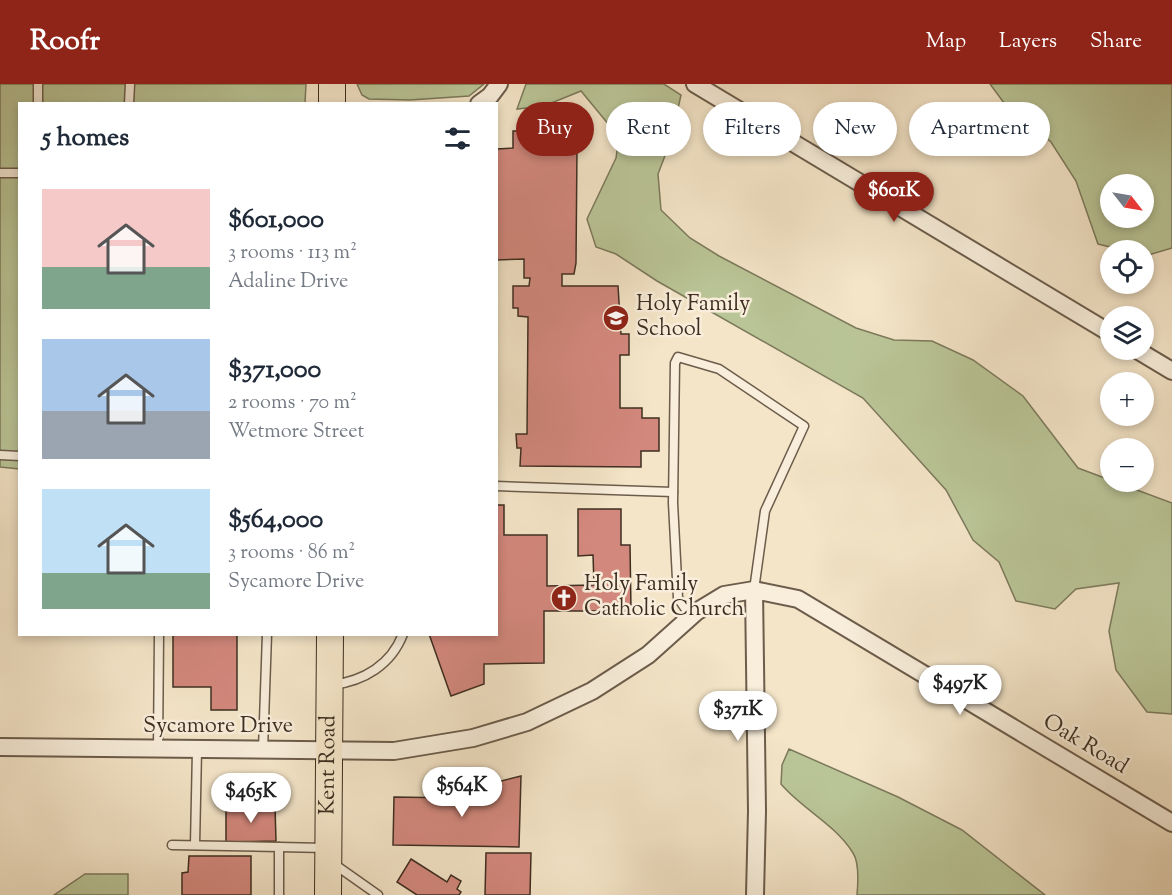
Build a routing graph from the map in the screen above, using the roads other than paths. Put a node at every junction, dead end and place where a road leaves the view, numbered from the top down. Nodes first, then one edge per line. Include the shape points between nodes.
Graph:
1 (38, 84) edge
2 (130, 84) edge
3 (332, 84) edge
4 (500, 84) edge
5 (695, 84) edge
6 (38, 102) edge
7 (129, 102) edge
8 (332, 102) edge
9 (481, 102) edge
10 (0, 172) edge
11 (18, 173) edge
12 (1100, 327) edge
13 (1154, 360) edge
14 (1172, 371) edge
15 (0, 455) edge
16 (18, 456) edge
17 (498, 486) edge
18 (673, 492) junction
19 (754, 590) junction
20 (691, 617) junction
21 (159, 636) edge
22 (267, 636) edge
23 (330, 636) edge
24 (403, 636) edge
25 (330, 685) junction
26 (0, 747) edge
27 (330, 748) junction
28 (158, 749) junction
29 (197, 750) junction
30 (263, 750) junction
31 (1172, 823) edge
32 (172, 845) dead end
33 (195, 845) junction
34 (279, 847) junction
35 (328, 854) junction
36 (279, 895) edge
37 (328, 895) edge
38 (378, 895) edge
39 (755, 895) edge

1 - 6 lane
2 - 7 lane
3 - 8 main road
4 - 9 street
5 - 12 street
10 - 11 lane
13 - 14 street
15 - 16 lane
17 - 18 lane
18 - 19 lane via 672,416 678,357 719,369 804,426 765,511
18 - 20 lane via 678,598
19 - 20 street, Sycamore Drive via 724,595
19 - 31 street, Oak Road via 798,599
19 - 39 street
20 - 27 street, Sycamore Drive via 622,674 527,722 413,749
21 - 28 lane
22 - 30 lane
23 - 25 main road, Kent Road
24 - 25 lane via 388,660 364,677
25 - 27 main road, Kent Road
26 - 28 street, Sycamore Drive
27 - 30 street, Sycamore Drive
27 - 35 main road, Kent Road
28 - 29 street, Sycamore Drive
29 - 30 street, Sycamore Drive
29 - 33 lane
32 - 33 lane
33 - 34 lane
34 - 35 lane
34 - 36 lane
35 - 37 main road, Kent Road
35 - 38 lane

